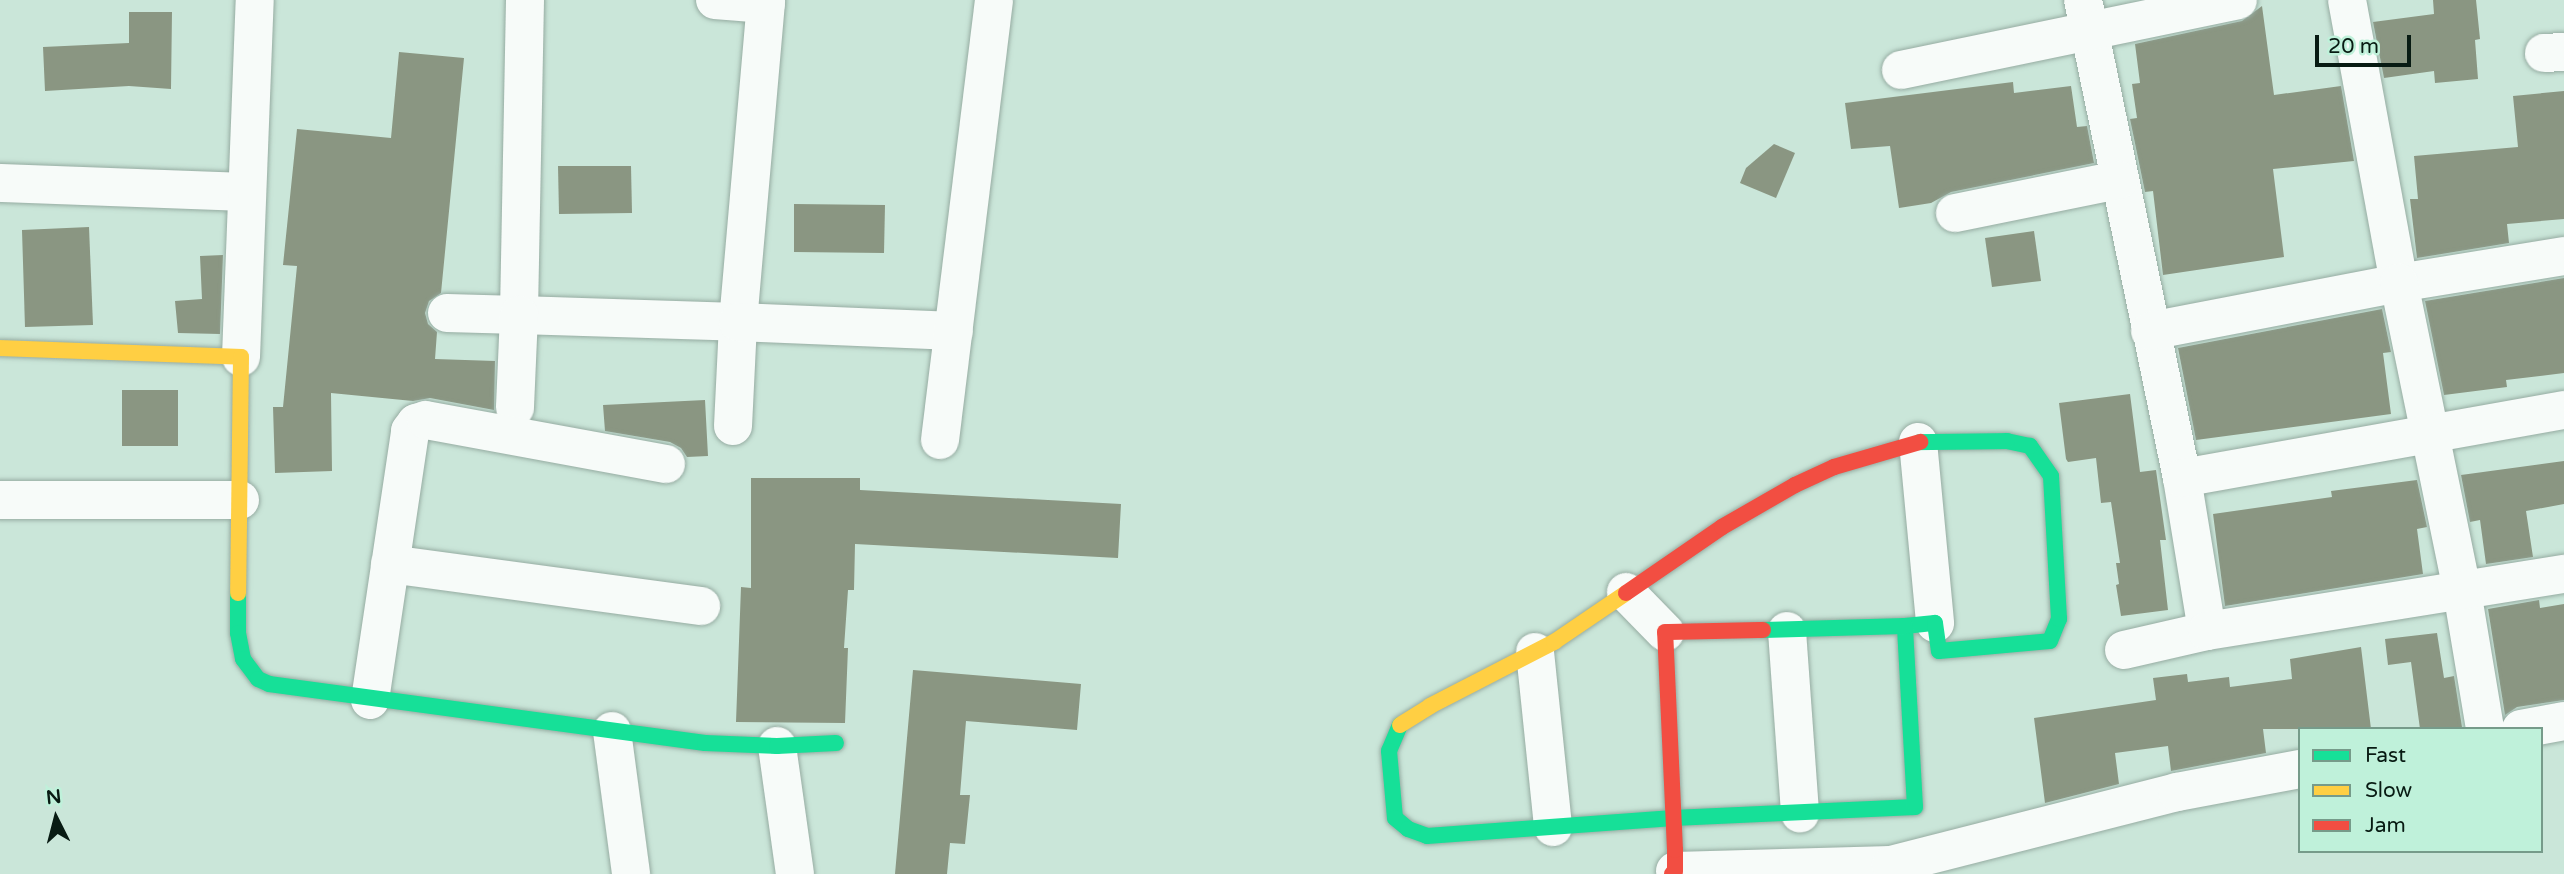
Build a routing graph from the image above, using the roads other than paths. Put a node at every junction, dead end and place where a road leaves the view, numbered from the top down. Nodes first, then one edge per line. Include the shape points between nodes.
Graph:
1 (255, 0) edge
2 (525, 0) edge
3 (715, 0) edge
4 (994, 0) edge
5 (2238, 0) edge
6 (2347, 0) edge
7 (766, 2) edge
8 (2086, 17) edge
9 (1901, 70) dead end
10 (2119, 180) junction
11 (0, 183) edge
12 (247, 192) junction
13 (1955, 213) dead end
14 (2564, 256) edge
15 (2399, 283) junction
16 (447, 313) dead end
17 (519, 315) junction
18 (738, 322) junction
19 (954, 331) junction
20 (2150, 331) junction
21 (0, 348) edge
22 (241, 357) junction
23 (515, 408) dead end
24 (2564, 410) edge
25 (733, 426) dead end
26 (2429, 433) junction
27 (940, 440) dead end
28 (1918, 442) junction
29 (666, 464) dead end
30 (2182, 478) junction
31 (0, 500) edge
32 (240, 500) junction
33 (390, 564) junction
34 (2564, 574) edge
35 (1626, 592) junction
36 (2462, 592) junction
37 (701, 606) dead end
38 (1920, 624) junction
39 (1787, 631) junction
40 (2207, 631) junction
41 (1665, 632) junction
42 (2124, 650) dead end
43 (1535, 652) junction
44 (370, 700) junction
45 (2564, 722) edge
46 (2485, 727) edge
47 (2533, 727) edge
48 (612, 731) junction
49 (836, 743) dead end
50 (777, 746) junction
51 (2298, 769) edge
52 (1914, 807) junction
53 (1800, 814) junction
54 (1673, 818) junction
55 (1553, 827) junction
56 (1906, 862) junction
57 (1673, 873) edge
58 (631, 874) edge
59 (795, 874) edge

1 - 12 street
2 - 17 street
3 - 7 street
4 - 19 street
5 - 8 street
6 - 15 street
7 - 18 street
8 - 9 street
8 - 10 street
10 - 13 street
10 - 20 street
11 - 12 street
12 - 22 street
14 - 15 street
15 - 20 street
15 - 26 street
16 - 17 street
17 - 18 street
17 - 23 street
18 - 19 street
18 - 25 street
19 - 27 street
20 - 30 street
21 - 22 street
22 - 32 street
24 - 26 street
26 - 30 street
26 - 36 street
28 - 35 street via 1834,467 1795,485
28 - 38 street
28 - 38 street via 2007,441 2030,446 2051,476 2059,619 2050,641 1939,651
29 - 33 street via 426,420 416,423 410,431
30 - 40 street
31 - 32 street
32 - 44 street via 238,633 247,666 270,684
33 - 37 street
33 - 44 street
34 - 36 street
35 - 41 street
35 - 43 street
36 - 40 street
36 - 46 street
38 - 39 street
38 - 52 street
39 - 41 street
39 - 53 street
40 - 42 street
41 - 54 street
43 - 55 street
43 - 55 street via 1398,727 1388,751 1395,818 1408,829 1427,836
44 - 48 street
45 - 47 street
48 - 50 street via 705,743
48 - 58 street
49 - 50 street
50 - 59 street
51 - 56 street via 2177,792
52 - 53 street
52 - 56 street
53 - 54 street
54 - 55 street
54 - 57 street
56 - 57 street

